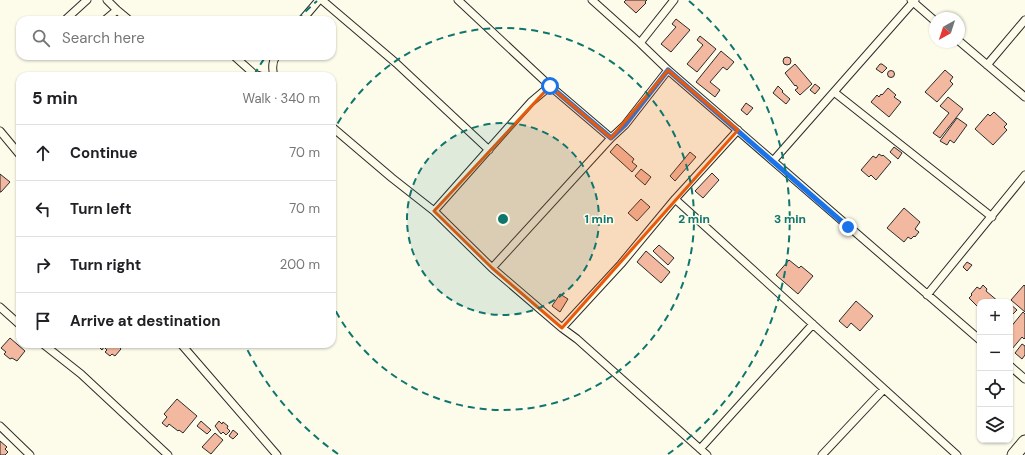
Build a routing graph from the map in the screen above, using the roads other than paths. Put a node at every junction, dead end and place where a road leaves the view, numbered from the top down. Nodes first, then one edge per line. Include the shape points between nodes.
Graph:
1 (87, 0) edge
2 (107, 0) edge
3 (320, 0) edge
4 (458, 0) edge
5 (592, 0) edge
6 (674, 0) edge
7 (913, 1) edge
8 (117, 10) junction
9 (69, 16) edge
10 (110, 16) edge
11 (124, 16) edge
12 (306, 16) edge
13 (929, 16) edge
14 (1025, 20) edge
15 (640, 43) junction
16 (965, 46) edge
17 (238, 60) edge
18 (273, 60) edge
19 (987, 65) junction
20 (668, 70) junction
21 (252, 72) edge
22 (273, 72) edge
23 (550, 86) junction
24 (834, 92) junction
25 (1025, 97) edge
26 (336, 130) edge
27 (738, 130) junction
28 (0, 131) edge
29 (611, 138) junction
30 (16, 150) edge
31 (489, 150) junction
32 (773, 161) junction
33 (1025, 175) edge
34 (675, 199) junction
35 (434, 211) junction
36 (992, 217) junction
37 (492, 268) junction
38 (927, 295) junction
39 (0, 307) edge
40 (16, 321) edge
41 (813, 324) junction
42 (562, 328) junction
43 (977, 337) edge
44 (48, 348) edge
45 (184, 348) edge
46 (1013, 369) edge
47 (1025, 379) edge
48 (884, 389) junction
49 (0, 426) edge
50 (1025, 442) edge
51 (700, 449) junction
52 (30, 455) edge
53 (168, 455) edge
54 (277, 455) edge
55 (707, 455) edge
56 (822, 455) edge
57 (957, 455) edge
58 (1014, 455) edge

1 - 9 street
2 - 8 street
3 - 12 street
3 - 31 street via 396,63
4 - 23 street
5 - 15 street
6 - 15 street
7 - 13 street
7 - 24 street
8 - 10 street
8 - 11 street
14 - 19 street
15 - 20 street
16 - 19 street
17 - 21 street
18 - 22 street
19 - 25 street
20 - 27 street
20 - 29 street via 625,125
23 - 29 street
23 - 31 street via 531,102
24 - 32 street
24 - 36 street
26 - 35 street
27 - 32 street
27 - 34 street
28 - 30 street
29 - 37 street
31 - 35 street
32 - 38 street
33 - 36 street
34 - 41 street
34 - 42 street
35 - 37 street
36 - 38 street
37 - 42 street
38 - 43 street
39 - 40 street
41 - 48 street
41 - 51 street
42 - 51 street
44 - 53 street via 81,374
45 - 54 street
46 - 47 street
48 - 56 street
48 - 57 street
49 - 52 street
50 - 58 highway
51 - 55 street

